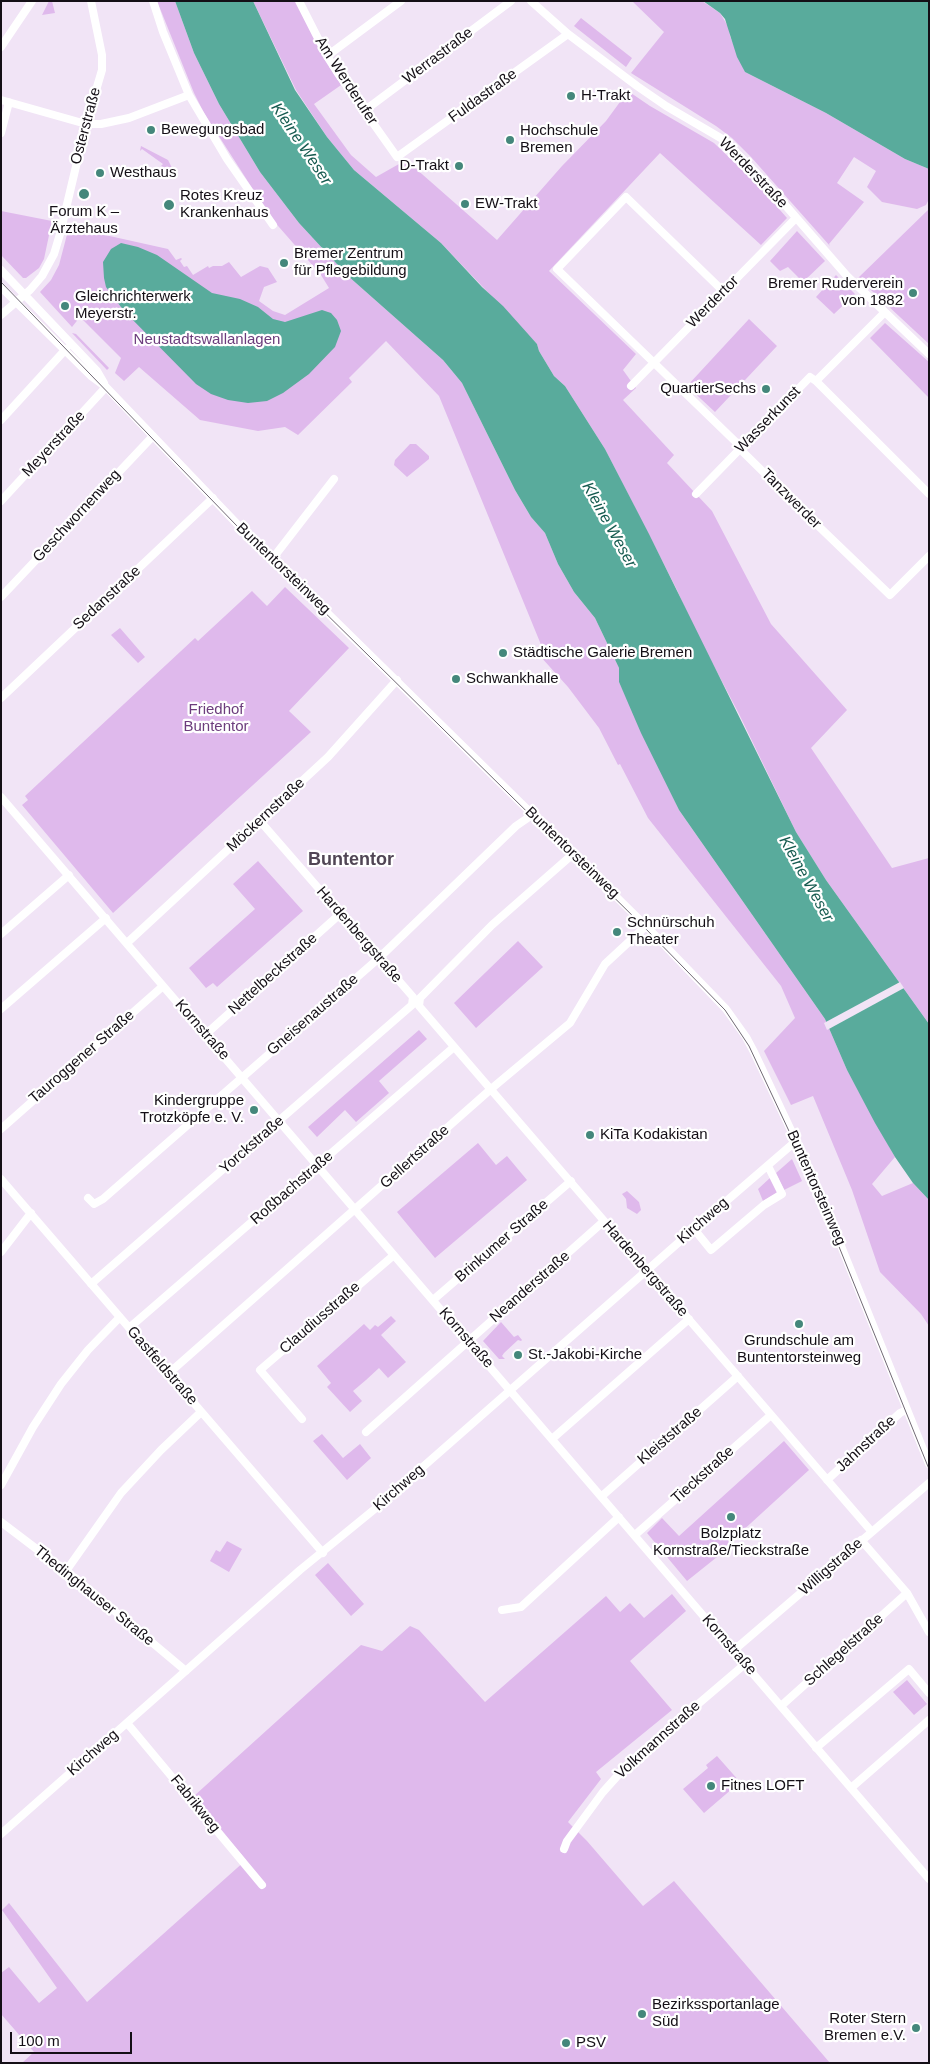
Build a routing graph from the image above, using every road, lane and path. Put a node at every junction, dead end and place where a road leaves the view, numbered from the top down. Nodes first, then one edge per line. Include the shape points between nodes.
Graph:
1 (32, 1) edge
2 (91, 1) edge
3 (153, 1) edge
4 (299, 1) edge
5 (402, 1) edge
6 (512, 1) edge
7 (531, 1) edge
8 (568, 34) junction
9 (1, 47) edge
10 (327, 56) junction
11 (189, 95) junction
12 (5, 101) edge
13 (364, 110) junction
14 (86, 124) junction
15 (1, 133) edge
16 (397, 157) joint
17 (796, 218) junction
18 (273, 225) dead end
19 (1, 270) edge
20 (1, 287) edge
21 (723, 291) junction
22 (21, 299) junction
23 (884, 313) junction
24 (1, 315) edge
25 (66, 349) junction
26 (929, 354) edge
27 (653, 363) junction
28 (816, 381) junction
29 (631, 386) dead end
30 (106, 387) junction
31 (1, 420) edge
32 (153, 436) junction
33 (742, 448) junction
34 (334, 479) dead end
35 (696, 494) dead end
36 (929, 494) edge
37 (213, 498) junction
38 (1, 501) edge
39 (929, 556) edge
40 (272, 558) junction
41 (1, 597) edge
42 (397, 680) junction
43 (1, 698) edge
44 (1, 797) edge
45 (532, 815) junction
46 (260, 821) junction
47 (573, 854) junction
48 (69, 875) junction
49 (340, 914) junction
50 (106, 918) junction
51 (646, 926) junction
52 (1, 934) edge
53 (127, 942) junction
54 (379, 958) junction
55 (163, 986) junction
56 (416, 1006) junction
57 (1, 1010) edge
58 (206, 1034) junction
59 (454, 1047) junction
60 (242, 1076) junction
61 (491, 1089) junction
62 (279, 1121) junction
63 (1, 1129) edge
64 (796, 1141) junction
65 (318, 1165) junction
66 (768, 1166) junction
67 (1, 1179) edge
68 (571, 1181) junction
69 (88, 1198) dead end
70 (356, 1209) junction
71 (31, 1213) junction
72 (604, 1221) junction
73 (694, 1229) junction
74 (1, 1252) edge
75 (394, 1255) junction
76 (648, 1271) junction
77 (91, 1284) junction
78 (434, 1300) junction
79 (120, 1317) junction
80 (689, 1318) junction
81 (129, 1328) junction
82 (469, 1341) junction
83 (168, 1374) junction
84 (738, 1376) junction
85 (510, 1390) junction
86 (906, 1410) junction
87 (201, 1412) junction
88 (771, 1415) junction
89 (302, 1419) dead end
90 (366, 1432) dead end
91 (552, 1439) junction
92 (929, 1464) edge
93 (827, 1480) junction
94 (929, 1483) edge
95 (1, 1485) edge
96 (602, 1496) junction
97 (619, 1516) junction
98 (1, 1522) edge
99 (872, 1532) junction
100 (635, 1535) junction
101 (861, 1540) junction
102 (323, 1553) junction
103 (66, 1571) junction
104 (907, 1593) junction
105 (502, 1610) dead end
106 (929, 1632) edge
107 (734, 1651) junction
108 (744, 1664) junction
109 (186, 1671) junction
110 (929, 1693) edge
111 (780, 1706) junction
112 (929, 1720) edge
113 (127, 1723) junction
114 (816, 1748) junction
115 (851, 1788) junction
116 (1, 1834) edge
117 (564, 1849) dead end
118 (929, 1879) edge
119 (262, 1885) dead end

1 - 9 street
2 - 14 street, Osterstraße via 102,70
3 - 11 street
4 - 10 street, Am Werderufer
5 - 10 street
6 - 13 street, Werrastraße
7 - 8 street, Werderstraße
8 - 16 street, Fuldastraße
8 - 17 street, Werderstraße via 666,106 724,140
10 - 13 street, Am Werderufer
11 - 14 street via 114,122
11 - 18 street via 227,159
12 - 14 street
12 - 15 street
13 - 16 street, Am Werderufer
14 - 22 street, Osterstraße via 54,254 42,276
17 - 21 street, Werdertor
17 - 23 street, Werderstraße
19 - 22 street, Buntentorsteinweg
20 - 22 street, Buntentorsteinweg
21 - 27 street, Werdertor
21 - 27 street, Tanzwerder via 626,197 557,269
22 - 24 street, Osterstraße
22 - 25 street, Buntentorsteinweg
22 - 30 street, Buntentorsteinweg via 97,371
23 - 26 street, Werderstraße
23 - 28 street, Wasserkunst
25 - 30 street, Buntentorsteinweg
25 - 31 street
27 - 29 street, Werdertor
27 - 33 street, Tanzwerder
28 - 33 street, Wasserkunst via 810,377
28 - 36 street
30 - 32 street, Buntentorsteinweg
30 - 38 street, Meyerstraße
32 - 37 street, Buntentorsteinweg
32 - 41 street, Geschwornenweg
33 - 35 street, Wasserkunst
33 - 39 street, Tanzwerder via 890,595
34 - 40 street
37 - 40 street, Buntentorsteinweg
37 - 43 street, Sedanstraße
40 - 42 street, Buntentorsteinweg
42 - 45 street, Buntentorsteinweg
42 - 46 street, Möckernstraße via 328,757
44 - 48 street, Kornstraße
45 - 47 street, Buntentorsteinweg
45 - 54 street, Gneisenaustraße via 516,826
46 - 49 street, Hardenbergstraße
46 - 53 street, Möckernstraße
47 - 51 street, Buntentorsteinweg
47 - 56 street, Yorckstraße via 492,925 420,998
48 - 50 street, Kornstraße
48 - 52 street
49 - 54 street, Hardenbergstraße
49 - 58 street, Nettelbeckstraße
50 - 53 street, Kornstraße
50 - 57 street
51 - 61 street, Gellertstraße via 605,964 570,1023
51 - 64 street, Buntentorsteinweg via 735,1020 754,1052
53 - 55 street, Kornstraße
54 - 56 street, Hardenbergstraße via 413,997
54 - 60 street, Gneisenaustraße
55 - 58 street, Kornstraße
55 - 63 street, Tauroggener Straße
56 - 59 street, Hardenbergstraße
56 - 62 street, Yorckstraße
58 - 60 street, Kornstraße
59 - 61 street, Hardenbergstraße
59 - 65 street, Roßbachstraße
60 - 62 street, Kornstraße
60 - 69 street, Gneisenaustraße via 103,1199 94,1204
61 - 68 street, Hardenbergstraße
61 - 70 street, Gellertstraße
62 - 65 street, Kornstraße
62 - 77 street, Yorckstraße
64 - 66 street, Kirchweg
64 - 86 street, Buntentorsteinweg via 828,1212
65 - 70 street, Kornstraße
65 - 81 street, Roßbachstraße
66 - 73 street, Kirchweg
66 - 73 street via 782,1194 764,1205 711,1250
67 - 71 street, Gastfeldstraße
68 - 72 street, Hardenbergstraße
68 - 78 street, Brinkumer Straße
70 - 75 street, Kornstraße
70 - 83 street, Gellertstraße
71 - 74 street
71 - 77 street, Gastfeldstraße
72 - 76 street, Hardenbergstraße
72 - 82 street, Neanderstraße
73 - 76 street, Kirchweg
75 - 78 street, Kornstraße
75 - 89 street, Claudiusstraße via 260,1370
76 - 80 street, Hardenbergstraße
76 - 85 street, Kirchweg
77 - 79 street, Gastfeldstraße
78 - 82 street, Kornstraße
79 - 81 street, Gastfeldstraße
79 - 95 street via 61,1384 32,1427
80 - 84 street, Hardenbergstraße
80 - 91 street
81 - 83 street, Gastfeldstraße
82 - 85 street, Kornstraße
82 - 90 street, Neanderstraße
83 - 87 street, Gastfeldstraße
84 - 88 street, Hardenbergstraße
84 - 96 street, Kleiststraße
85 - 91 street, Kornstraße
85 - 102 street, Kirchweg
86 - 92 street, Buntentorsteinweg
86 - 93 street, Jahnstraße
87 - 102 street, Gastfeldstraße
87 - 103 street via 121,1493
88 - 93 street, Hardenbergstraße
88 - 100 street, Tieckstraße
91 - 96 street, Kornstraße
93 - 99 street, Hardenbergstraße
94 - 99 street, Willigstraße
96 - 97 street, Kornstraße
97 - 100 street, Kornstraße
97 - 105 street via 520,1607
98 - 103 street, Thedinghauser Straße
99 - 101 street, Willigstraße
100 - 107 street, Kornstraße
101 - 104 street
101 - 107 street, Willigstraße
102 - 109 street, Kirchweg
103 - 109 street, Thedinghauser Straße
104 - 106 street
104 - 111 street, Schlegelstraße
107 - 108 street, Kornstraße
108 - 111 street, Kornstraße
108 - 117 street, Volkmannstraße via 629,1763 603,1792
109 - 113 street, Kirchweg
110 - 114 street via 909,1669
111 - 114 street, Kornstraße
112 - 115 street
113 - 116 street, Kirchweg
113 - 119 street, Fabrikweg
114 - 115 street, Kornstraße
115 - 118 street, Kornstraße

